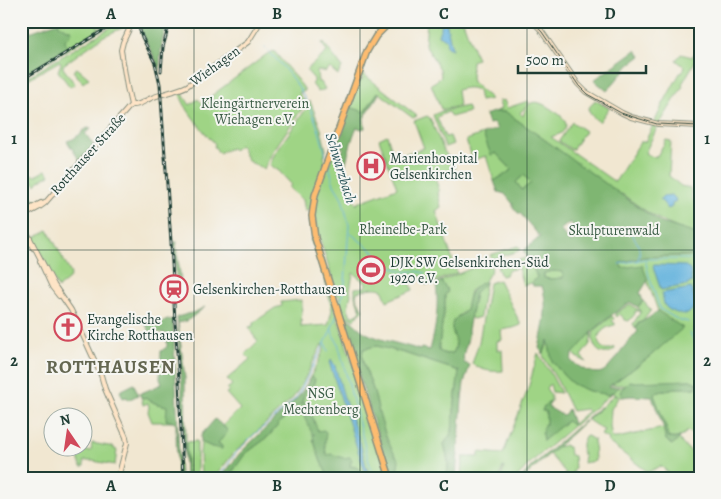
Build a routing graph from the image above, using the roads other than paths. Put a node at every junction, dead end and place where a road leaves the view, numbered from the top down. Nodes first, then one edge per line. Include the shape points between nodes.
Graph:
1 (133, 21) edge
2 (261, 21) edge
3 (391, 21) edge
4 (532, 21) edge
5 (131, 105) junction
6 (700, 126) edge
7 (21, 215) edge
8 (21, 221) edge
9 (21, 227) edge
10 (66, 303) junction
11 (118, 478) edge
12 (390, 478) edge

1 - 5 main road, Rotthauser Straße via 121,50
2 - 5 main road, Wiehagen via 246,44 187,86
3 - 12 main road via 367,51 312,209 315,238
4 - 6 main road via 586,92 631,116 658,124
5 - 7 main road, Rotthauser Straße via 46,201
8 - 10 main road
9 - 10 main road via 52,287
10 - 11 main road via 127,440

